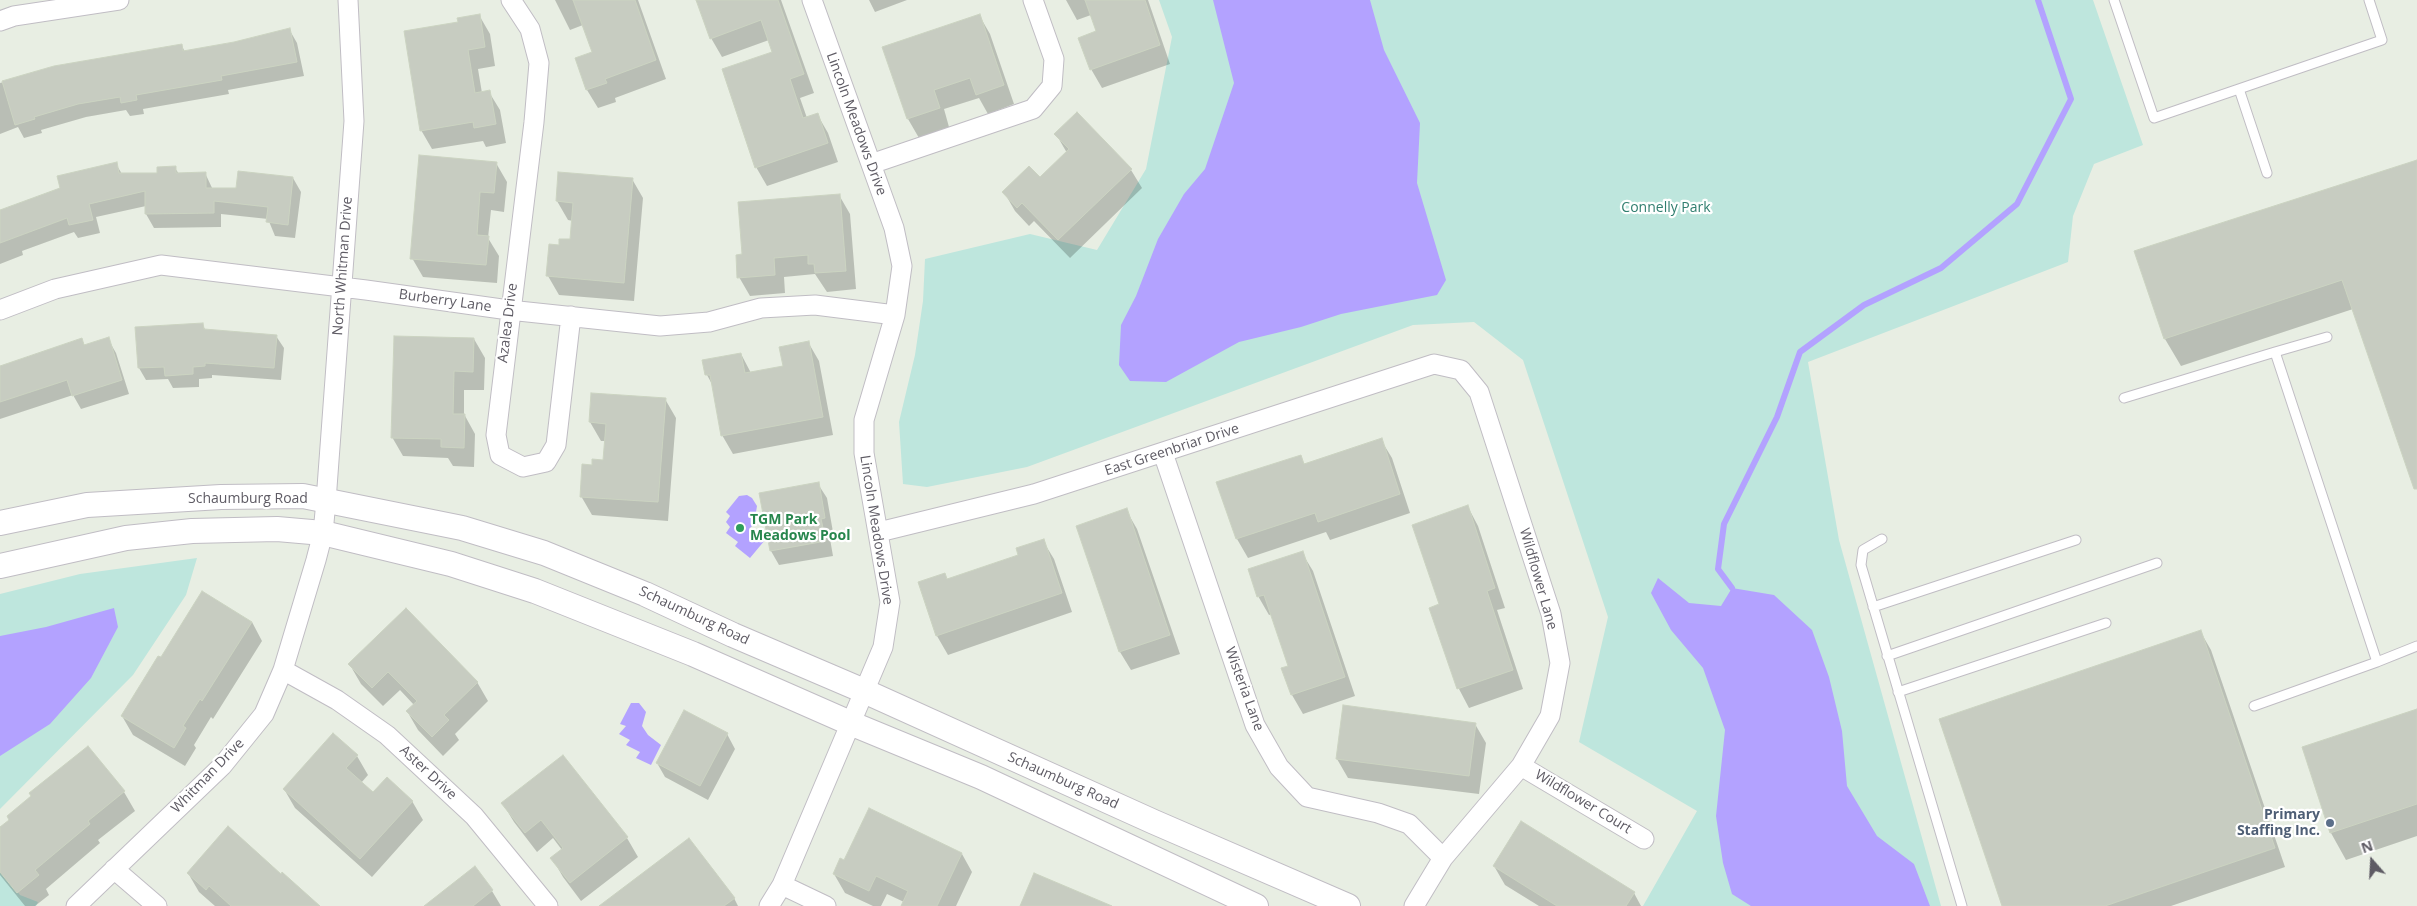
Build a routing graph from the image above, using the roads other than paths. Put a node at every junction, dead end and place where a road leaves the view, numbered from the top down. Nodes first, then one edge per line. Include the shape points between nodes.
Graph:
1 (119, 0) edge
2 (348, 0) edge
3 (511, 0) edge
4 (812, 0) edge
5 (1033, 0) edge
6 (2114, 0) edge
7 (2369, 0) edge
8 (0, 21) edge
9 (2239, 89) junction
10 (871, 164) junction
11 (2267, 174) dead end
12 (341, 288) junction
13 (0, 310) edge
14 (509, 310) junction
15 (895, 315) junction
16 (571, 316) junction
17 (2326, 337) dead end
18 (2275, 352) junction
19 (1461, 370) joint
20 (2124, 398) dead end
21 (1163, 453) junction
22 (326, 501) junction
23 (0, 523) edge
24 (879, 532) junction
25 (323, 533) junction
26 (1882, 539) dead end
27 (2076, 540) dead end
28 (2157, 563) dead end
29 (0, 566) edge
30 (1873, 608) junction
31 (2106, 622) dead end
32 (2417, 646) edge
33 (1887, 656) junction
34 (2377, 662) junction
35 (283, 670) junction
36 (864, 691) junction
37 (1898, 692) junction
38 (2254, 706) dead end
39 (850, 723) junction
40 (1521, 766) junction
41 (1644, 839) dead end
42 (1443, 858) junction
43 (114, 869) junction
44 (782, 885) junction
45 (76, 906) edge
46 (157, 906) edge
47 (548, 906) edge
48 (769, 906) edge
49 (826, 906) edge
50 (1256, 906) edge
51 (1348, 906) edge
52 (1414, 906) edge
53 (1962, 906) edge

1 - 8 street
2 - 12 street, North Whitman Drive via 354,121
3 - 14 street, Azalea Drive via 530,29 539,63
4 - 10 street, Lincoln Meadows Drive
5 - 10 street via 1054,59 1052,86 1033,108
6 - 9 lane via 2154,118
7 - 9 lane via 2382,40
9 - 11 lane
10 - 15 street, Lincoln Meadows Drive via 894,228 902,266
12 - 13 street, Burberry Lane via 160,265 56,290
12 - 14 street, Burberry Lane
12 - 22 street, North Whitman Drive
14 - 16 street, Burberry Lane
14 - 16 street, Azalea Drive via 496,436 500,455 523,467 546,462 556,445
15 - 16 street, Burberry Lane via 815,305 760,308 709,322 660,326
15 - 24 street, Lincoln Meadows Drive via 864,420 864,453
17 - 18 lane
18 - 20 lane
18 - 34 lane
19 - 21 street, East Greenbriar Drive via 1434,364
19 - 40 street, Wildflower Lane via 1479,392 1551,614 1560,663 1550,716
21 - 24 street, East Greenbriar Drive via 1034,494
21 - 42 street, Wisteria Lane via 1255,725 1279,767 1308,797 1409,824
22 - 23 street, Schaumburg Road via 303,496 152,500 87,506
22 - 25 street, North Whitman Drive
22 - 36 street, Schaumburg Road via 462,528 544,553
24 - 36 street, Lincoln Meadows Drive via 890,602 883,647
25 - 29 street via 258,529 126,538
25 - 35 street, Whitman Drive
25 - 39 street via 452,564 535,591 694,654
26 - 30 lane via 1863,550 1861,556
27 - 30 lane
28 - 33 lane
30 - 33 lane
31 - 37 lane
32 - 34 lane
33 - 37 lane
34 - 38 lane
35 - 43 street, Whitman Drive via 264,714 222,766
35 - 47 street, Aster Drive via 337,700 387,735 474,816
36 - 39 street, Lincoln Meadows Drive
36 - 51 street, Schaumburg Road
37 - 53 lane
39 - 44 street, Lincoln Meadows Drive
39 - 50 street via 981,777
40 - 41 street, Wildflower Court
40 - 42 street, Wildflower Lane
42 - 52 street, Wildflower Lane
43 - 45 street, Whitman Drive
43 - 46 street
44 - 48 street, Lincoln Meadows Drive
44 - 49 street

